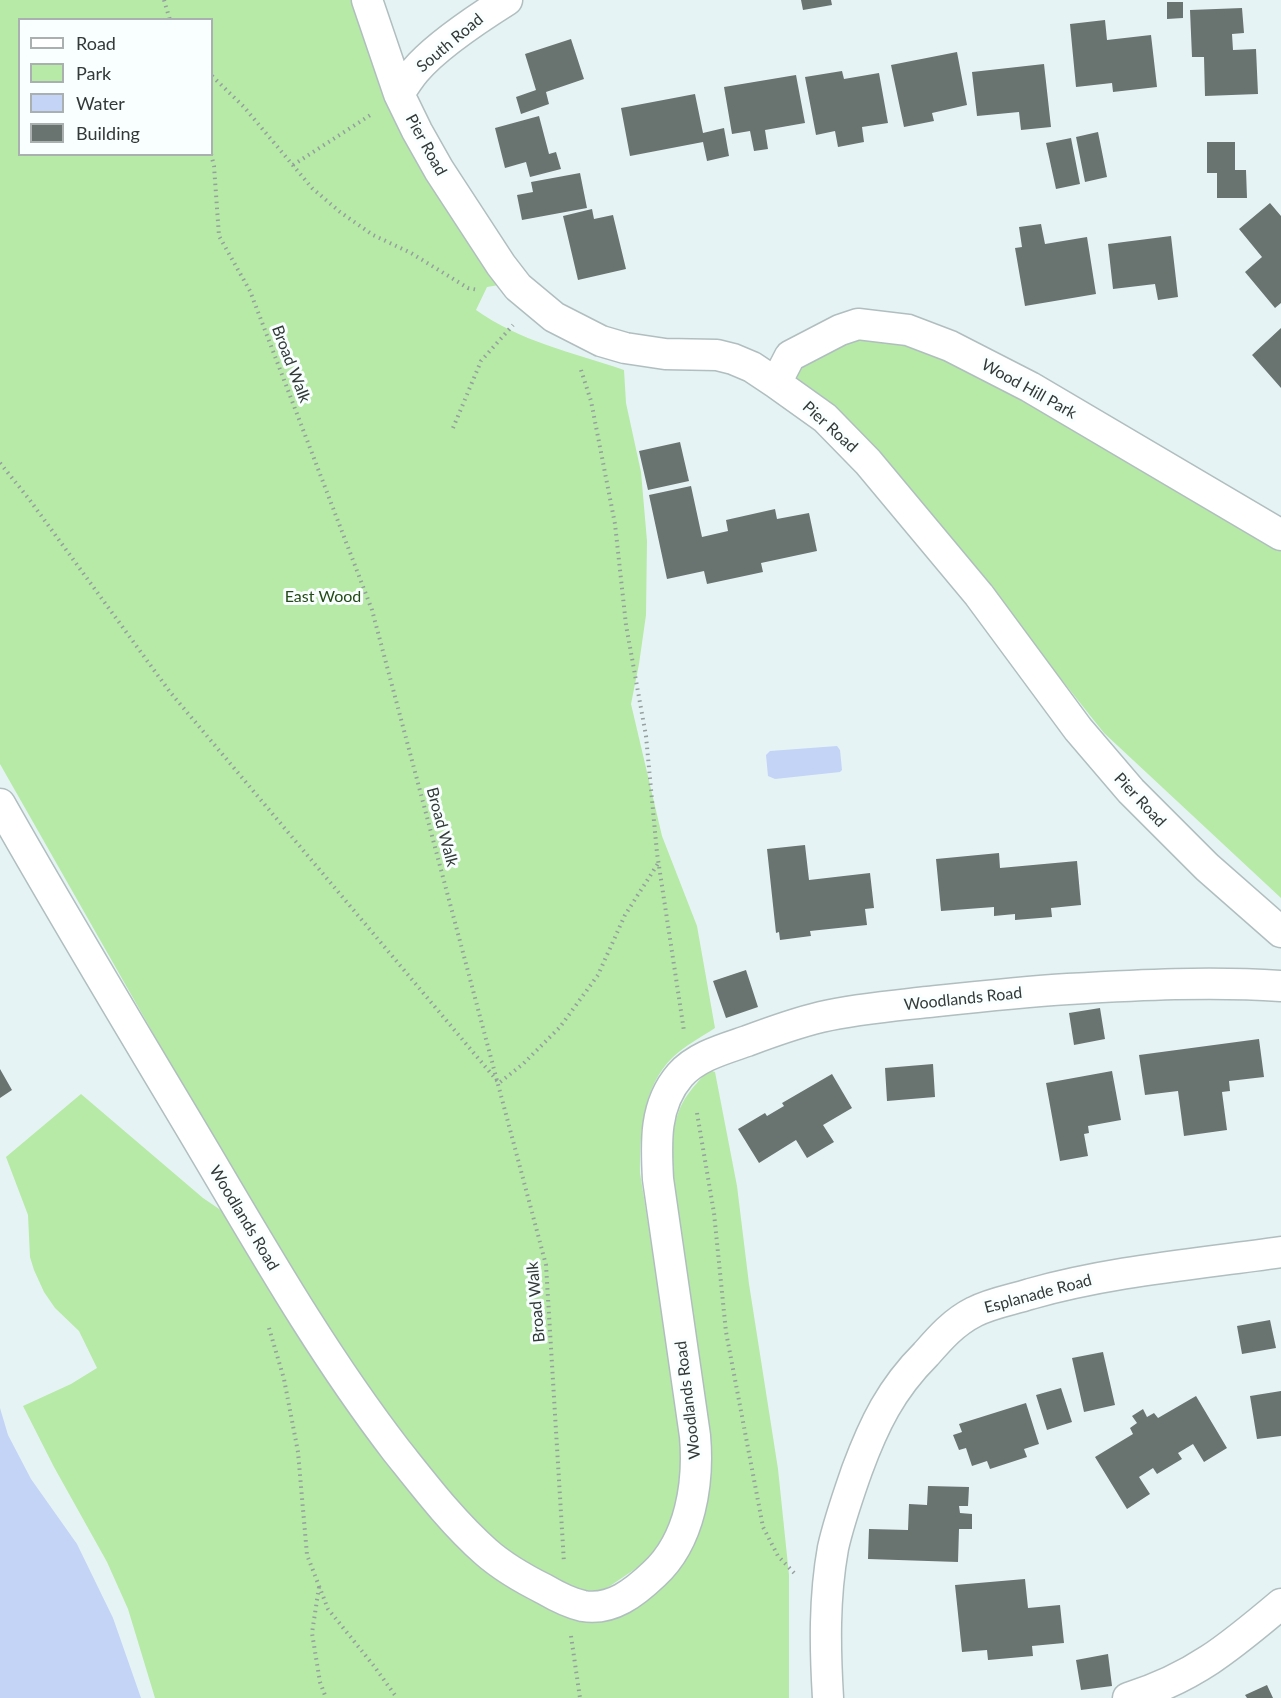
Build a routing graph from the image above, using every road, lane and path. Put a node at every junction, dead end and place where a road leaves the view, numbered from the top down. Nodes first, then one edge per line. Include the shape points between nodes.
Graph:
1 (164, 0) edge
2 (367, 0) edge
3 (507, 0) edge
4 (169, 18) edge
5 (213, 77) edge
6 (399, 94) junction
7 (212, 156) edge
8 (293, 165) junction
9 (468, 288) dead end
10 (534, 301) junction
11 (566, 323) junction
12 (776, 383) junction
13 (453, 428) dead end
14 (0, 463) edge
15 (1281, 535) edge
16 (0, 804) edge
17 (659, 862) junction
18 (1281, 932) edge
19 (1281, 986) edge
20 (690, 1067) junction
21 (499, 1083) junction
22 (1281, 1252) edge
23 (267, 1320) dead end
24 (563, 1529) dead end
25 (319, 1585) junction
26 (828, 1591) junction
27 (566, 1601) junction
28 (1281, 1604) edge
29 (326, 1698) edge
30 (397, 1698) edge
31 (580, 1698) edge
32 (828, 1698) edge
33 (1128, 1698) edge

1 - 4 path
2 - 6 street, Pier Road
3 - 6 street, South Road via 428,58
5 - 8 path
6 - 8 path
6 - 10 street, Pier Road via 445,180 501,265
7 - 21 path, Broad Walk via 219,236 250,291 372,610
8 - 9 path via 312,188 356,224
10 - 11 street, Pier Road
10 - 13 path via 482,361
11 - 12 street, Pier Road via 601,341 626,348 733,359
11 - 17 path via 591,401 615,524 626,625 646,736
12 - 15 street, Wood Hill Park via 790,356 840,330 858,324 908,330 950,346 1030,387
12 - 18 street, Pier Road via 825,418 868,462 979,595 1078,729 1131,792
14 - 21 path via 170,692
16 - 27 street, Woodlands Road via 313,1333 370,1415 434,1499 487,1552
17 - 20 path
17 - 21 path via 625,915 598,975 560,1027
19 - 20 street, Woodlands Road via 1243,983 1106,987 1018,992 869,1009 789,1026 710,1054
20 - 26 path via 714,1214 726,1332 763,1527 778,1556 801,1581
20 - 27 street, Woodlands Road via 668,1094 658,1120 656,1142 695,1436 693,1497 672,1550 661,1568 642,1585 627,1596 600,1606
21 - 24 path, Broad Walk via 546,1265
22 - 26 street, Esplanade Road via 1091,1279 987,1307 956,1324 914,1365 882,1411 868,1440 840,1520
23 - 25 path via 284,1379 298,1452 307,1555
25 - 29 path via 312,1633
25 - 30 path via 328,1609
26 - 32 street, Esplanade Road
27 - 31 path
28 - 33 street via 1200,1667

